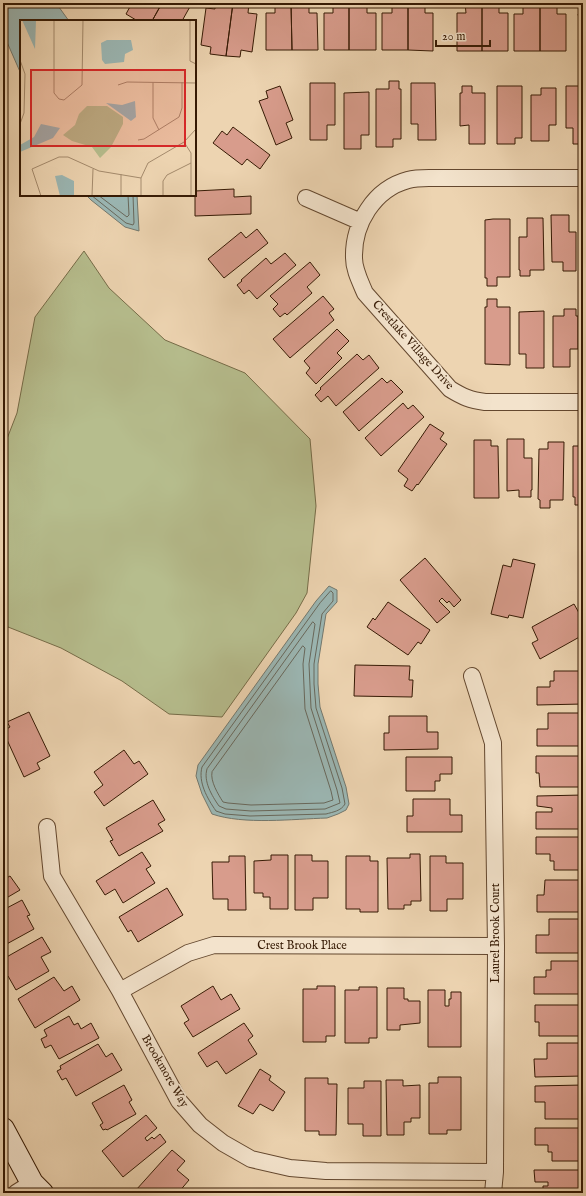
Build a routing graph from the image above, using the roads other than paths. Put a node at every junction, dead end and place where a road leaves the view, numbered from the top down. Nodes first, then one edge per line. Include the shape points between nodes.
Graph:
1 (583, 178) edge
2 (306, 198) dead end
3 (361, 222) junction
4 (583, 402) edge
5 (472, 676) dead end
6 (47, 826) dead end
7 (496, 946) junction
8 (120, 991) junction
9 (3, 1129) edge
10 (495, 1172) junction
11 (30, 1190) edge
12 (493, 1193) edge

1 - 3 street, Crestlake Village Drive via 408,180 390,188 375,200
2 - 3 street
3 - 4 street, Crestlake Village Drive via 355,238 354,259 357,275 365,293 450,389 472,400 486,402
5 - 7 street, Laurel Brook Court via 493,743
6 - 8 street, Brookmore Way via 52,876
7 - 8 street, Crest Brook Place via 214,945 188,953
7 - 10 street, Laurel Brook Court
8 - 10 street, Brookmore Way via 180,1101 200,1124 222,1143 251,1158 290,1168 326,1171
9 - 11 street
10 - 12 street, Laurel Brook Court

